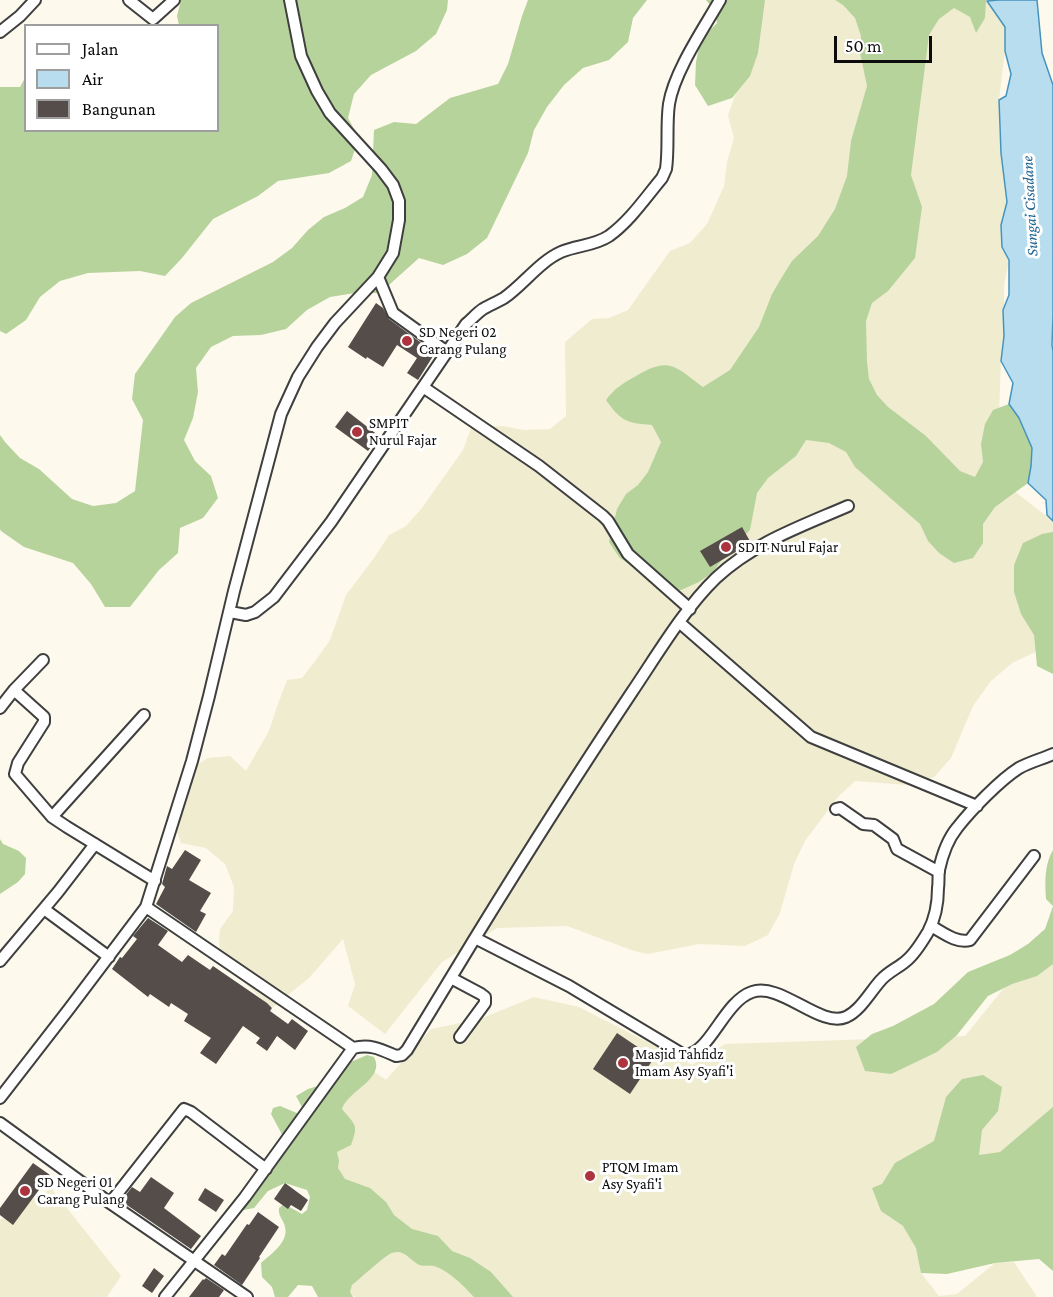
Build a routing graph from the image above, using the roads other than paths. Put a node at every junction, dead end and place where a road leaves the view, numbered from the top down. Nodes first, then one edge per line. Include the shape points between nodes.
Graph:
1 (35, 0) edge
2 (129, 0) edge
3 (174, 0) edge
4 (290, 0) edge
5 (720, 0) edge
6 (150, 22) edge
7 (0, 33) edge
8 (378, 278) junction
9 (447, 352) junction
10 (423, 387) junction
11 (848, 506) dead end
12 (690, 609) junction
13 (230, 612) junction
14 (680, 623) junction
15 (44, 660) dead end
16 (14, 690) junction
17 (0, 708) edge
18 (144, 715) dead end
19 (1053, 754) edge
20 (977, 806) junction
21 (836, 809) dead end
22 (52, 817) junction
23 (95, 844) junction
24 (1034, 856) dead end
25 (939, 872) junction
26 (155, 881) junction
27 (146, 907) junction
28 (44, 909) junction
29 (931, 926) junction
30 (475, 938) junction
31 (109, 957) junction
32 (0, 961) edge
33 (451, 978) junction
34 (460, 1037) dead end
35 (353, 1048) junction
36 (0, 1098) edge
37 (0, 1123) edge
38 (266, 1169) junction
39 (110, 1203) junction
40 (195, 1260) junction
41 (165, 1297) edge
42 (248, 1297) edge

1 - 7 street
2 - 6 street
3 - 6 street
4 - 8 street via 301,56 317,91 330,112 393,185 399,201 393,253
5 - 9 street via 674,87 662,178 618,230 595,244 563,251 548,261 504,298 474,316
8 - 9 street via 393,313
8 - 13 street via 323,339 289,395
9 - 10 street
10 - 12 street via 603,516 628,554
10 - 13 street via 331,522 274,597 255,612
11 - 12 street via 751,551 716,578
12 - 14 street
13 - 26 street via 192,761
14 - 20 street via 811,737
14 - 30 street
15 - 16 street
16 - 17 street
16 - 22 street via 44,717 15,774
18 - 22 street
19 - 20 street via 1017,770
20 - 25 street via 956,829
21 - 25 street via 863,824 874,825 893,839 897,849
22 - 23 street
23 - 26 street
23 - 28 street
24 - 29 street via 970,940 958,940
25 - 29 street
26 - 27 street
27 - 31 street
27 - 35 street
28 - 31 street
28 - 32 street
29 - 30 street via 911,956 883,978 848,1016 828,1017 770,992 754,991 733,1006 701,1048 689,1055 677,1053 569,987
30 - 33 street
31 - 36 street
33 - 34 street via 485,997 485,1003
33 - 35 street via 402,1054 396,1056 369,1046
35 - 38 street
37 - 39 street
38 - 39 street via 184,1109
38 - 40 street
39 - 40 street
40 - 41 street
40 - 42 street

